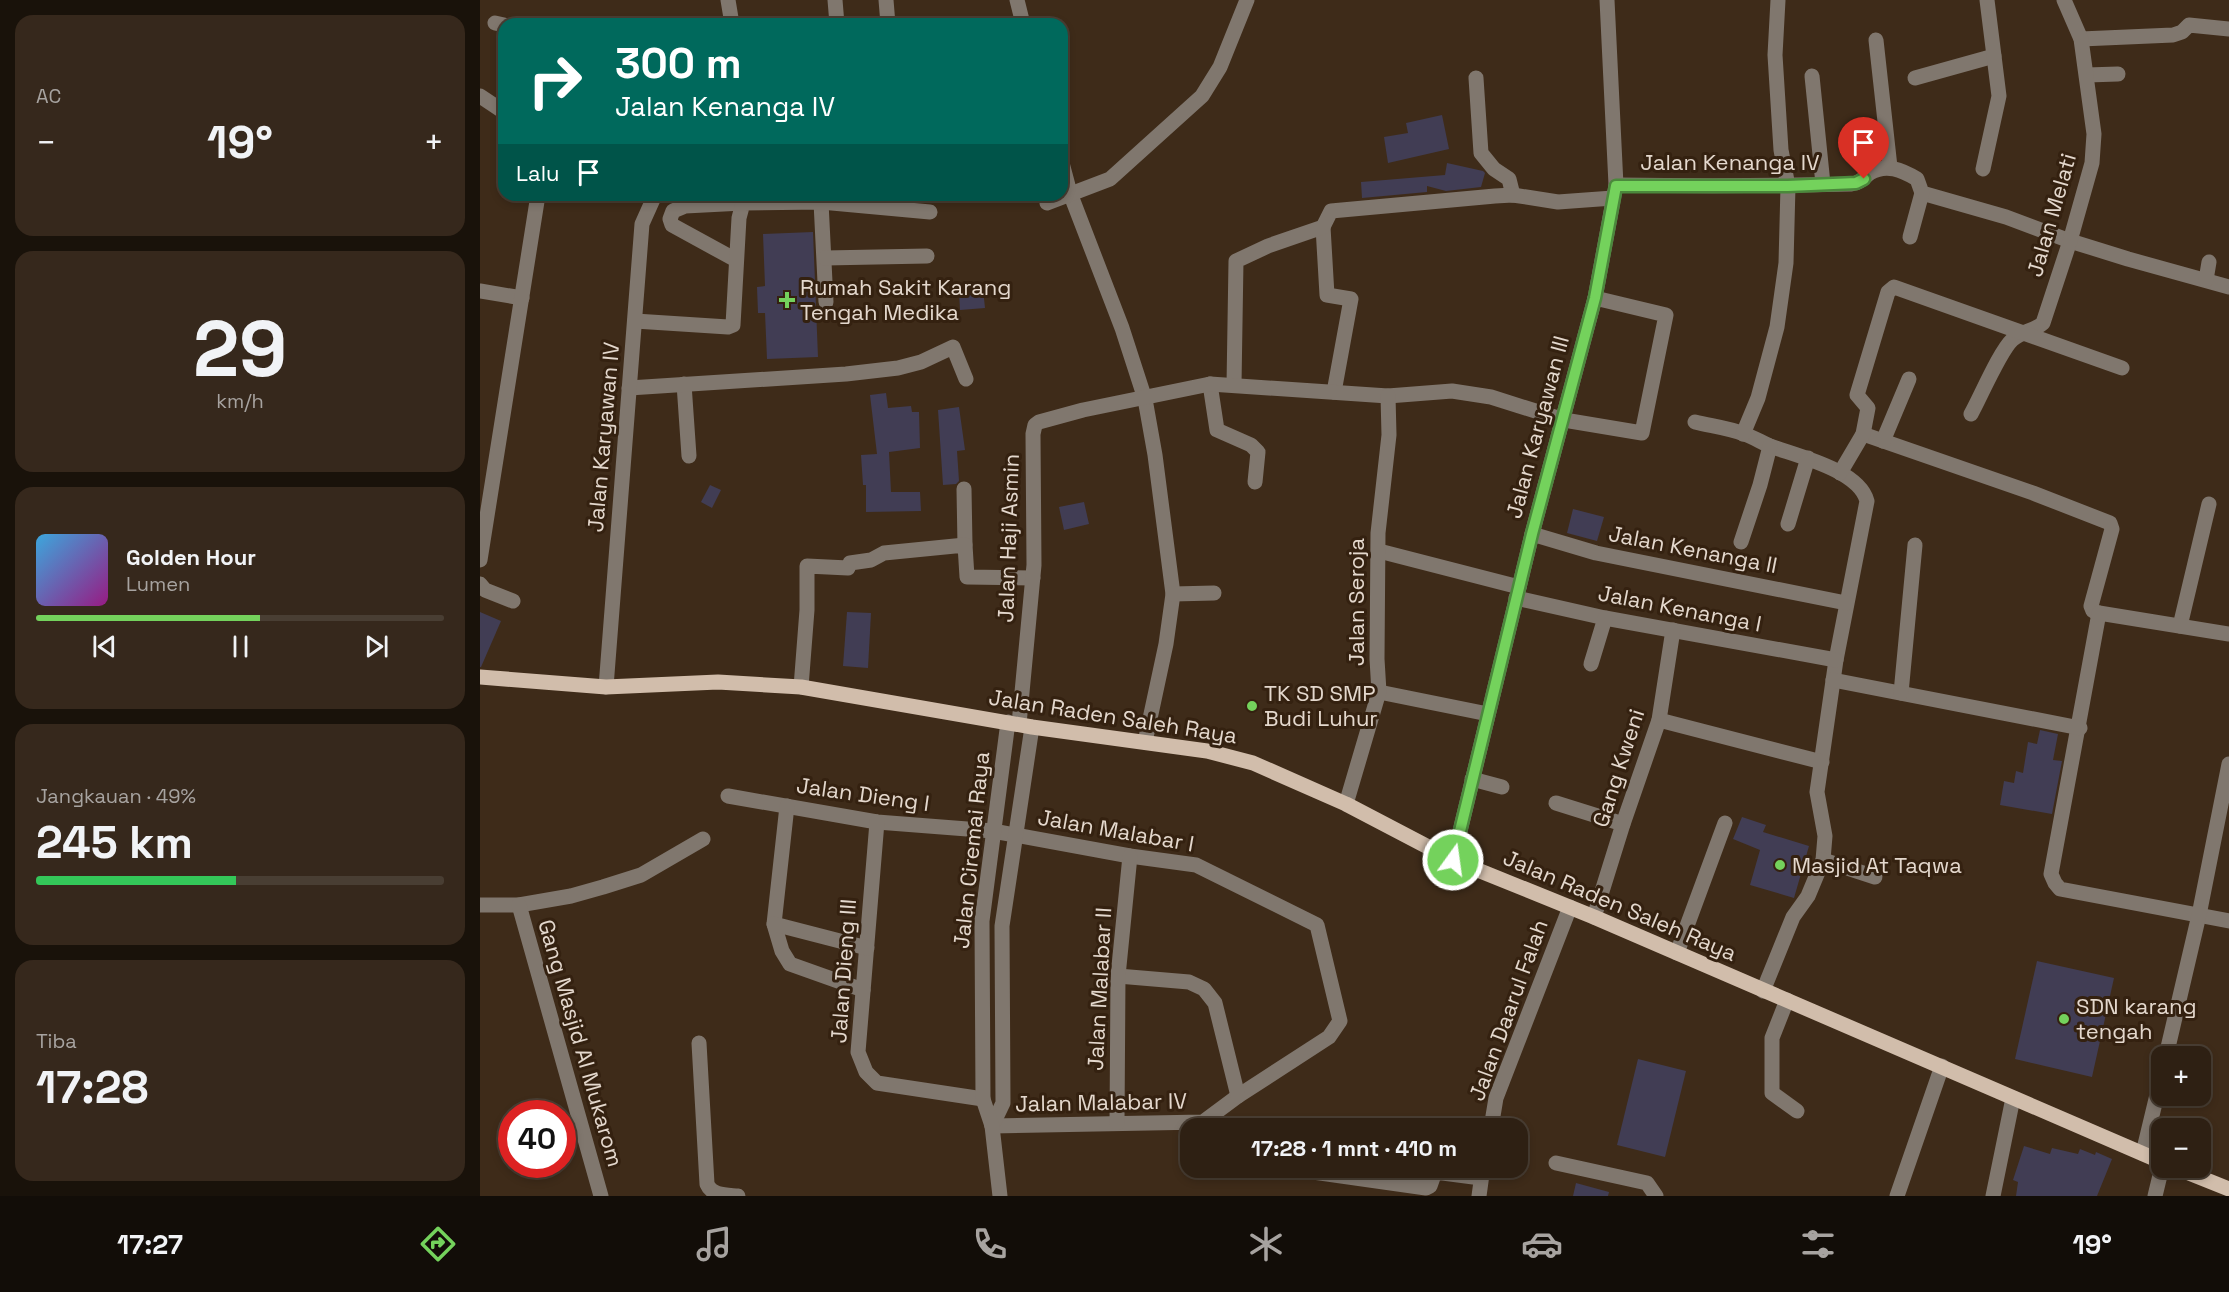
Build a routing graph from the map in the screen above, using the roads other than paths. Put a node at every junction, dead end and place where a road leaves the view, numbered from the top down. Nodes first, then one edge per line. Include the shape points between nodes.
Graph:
1 (728, 0) edge
2 (835, 0) edge
3 (885, 0) edge
4 (1017, 0) edge
5 (1247, 0) edge
6 (1607, 0) edge
7 (1778, 0) edge
8 (1987, 0) edge
9 (2064, 0) edge
10 (731, 18) edge
11 (836, 18) edge
12 (887, 18) edge
13 (1022, 18) edge
14 (2229, 29) edge
15 (2081, 39) junction
16 (1876, 40) dead end
17 (1994, 56) junction
18 (2118, 74) dead end
19 (2087, 75) junction
20 (1812, 76) dead end
21 (1476, 78) dead end
22 (1915, 78) dead end
23 (480, 96) edge
24 (498, 108) edge
25 (1890, 167) junction
26 (1983, 169) dead end
27 (1823, 184) junction
28 (1068, 186) edge
29 (1788, 186) junction
30 (1615, 192) junction
31 (1070, 193) junction
32 (1923, 193) junction
33 (1513, 195) junction
34 (537, 201) edge
35 (653, 201) edge
36 (1052, 201) edge
37 (821, 202) junction
38 (743, 203) junction
39 (1047, 203) dead end
40 (930, 212) dead end
41 (1323, 227) junction
42 (1910, 237) dead end
43 (2070, 241) junction
44 (927, 256) dead end
45 (825, 258) junction
46 (736, 260) junction
47 (2209, 262) dead end
48 (2206, 280) junction
49 (2229, 287) edge
50 (480, 291) edge
51 (522, 298) junction
52 (1595, 298) junction
53 (826, 302) dead end
54 (635, 321) junction
55 (2021, 332) junction
56 (2122, 368) dead end
57 (966, 379) dead end
58 (1908, 379) dead end
59 (684, 384) junction
60 (1210, 384) junction
61 (1234, 385) junction
62 (629, 388) junction
63 (1334, 392) junction
64 (1388, 396) junction
65 (1145, 399) junction
66 (1971, 414) dead end
67 (1564, 420) junction
68 (1695, 422) dead end
69 (1743, 434) junction
70 (1863, 434) junction
71 (1883, 441) junction
72 (1770, 446) junction
73 (689, 456) dead end
74 (1808, 458) junction
75 (1840, 473) junction
76 (1255, 482) dead end
77 (964, 489) dead end
78 (2209, 504) dead end
79 (1788, 524) dead end
80 (1532, 534) junction
81 (1741, 542) dead end
82 (965, 545) junction
83 (1915, 545) dead end
84 (1379, 551) junction
85 (480, 560) edge
86 (1033, 578) junction
87 (480, 584) edge
88 (1518, 592) junction
89 (1214, 593) dead end
90 (1173, 594) junction
91 (513, 601) dead end
92 (1846, 603) junction
93 (2099, 613) junction
94 (1605, 618) junction
95 (2180, 626) junction
96 (1673, 630) junction
97 (2229, 634) edge
98 (1836, 660) junction
99 (1591, 664) dead end
100 (480, 677) edge
101 (1833, 680) junction
102 (606, 687) junction
103 (801, 687) junction
104 (1379, 692) junction
105 (1901, 693) junction
106 (1488, 714) junction
107 (1659, 720) junction
108 (1019, 724) junction
109 (2080, 728) junction
110 (1145, 742) junction
111 (1822, 762) junction
112 (2229, 764) edge
113 (1472, 779) junction
114 (1502, 787) dead end
115 (728, 796) dead end
116 (1556, 803) dead end
117 (1346, 804) junction
118 (787, 807) junction
119 (877, 822) junction
120 (1725, 823) dead end
121 (1623, 824) junction
122 (993, 831) junction
123 (1016, 835) junction
124 (702, 839) dead end
125 (1130, 856) junction
126 (1453, 860) junction
127 (1823, 860) junction
128 (1875, 877) dead end
129 (480, 905) edge
130 (519, 905) junction
131 (1570, 907) junction
132 (2199, 915) junction
133 (1594, 917) junction
134 (2229, 921) edge
135 (774, 924) junction
136 (867, 948) junction
137 (1677, 953) junction
138 (982, 954) junction
139 (1002, 956) junction
140 (1118, 976) junction
141 (864, 990) junction
142 (1763, 990) junction
143 (1787, 1000) junction
144 (699, 1043) dead end
145 (2168, 1046) edge
146 (1942, 1066) junction
147 (1238, 1096) junction
148 (2013, 1098) junction
149 (982, 1099) junction
150 (2154, 1106) edge
151 (1797, 1111) dead end
152 (1493, 1118) edge
153 (1117, 1123) junction
154 (992, 1126) junction
155 (2143, 1153) junction
156 (2151, 1157) edge
157 (1556, 1163) dead end
158 (1355, 1178) edge
159 (1432, 1178) edge
160 (1481, 1178) edge
161 (2159, 1178) edge
162 (2200, 1178) edge
163 (2229, 1190) edge
164 (601, 1196) edge
165 (738, 1196) edge
166 (1000, 1196) edge
167 (1479, 1196) edge
168 (1656, 1196) edge
169 (1897, 1196) edge
170 (1993, 1196) edge
171 (2155, 1196) edge

1 - 10 street
2 - 11 street
3 - 12 street
4 - 13 street
5 - 31 street via 1220,67 1202,96 1110,179
6 - 30 street, Jalan Karyawan III
7 - 29 street via 1776,88
8 - 17 street
9 - 15 street, Jalan Melati
14 - 15 street via 2189,25 2173,35
15 - 19 street, Jalan Melati
16 - 25 street
17 - 22 street
17 - 26 street via 1999,96
18 - 19 street
19 - 43 street, Jalan Melati via 2094,134 2092,163
20 - 27 street
21 - 33 street via 1481,153 1509,179
23 - 24 street
25 - 27 street, Jalan Kenanga IV via 1871,173 1859,183
25 - 32 street via 1917,179
27 - 29 street, Jalan Kenanga IV
28 - 31 street
29 - 30 street, Jalan Kenanga IV
29 - 69 street via 1786,262 1777,327 1758,398
30 - 33 street, Jalan Kenanga IV via 1558,202
30 - 52 street, Jalan Karyawan III
31 - 65 street
32 - 42 street
32 - 43 street
33 - 41 street, Jalan Kenanga IV via 1331,211
34 - 51 street
35 - 54 street, Jalan Karyawan IV via 642,224
36 - 39 street
37 - 38 street
37 - 40 street
37 - 45 street
38 - 46 street
38 - 46 street via 686,206 673,211 670,219 672,225
41 - 61 street via 1237,259
41 - 63 street via 1327,295 1351,299
43 - 48 street
43 - 55 street, Jalan Melati via 2043,322 2036,329
44 - 45 street
45 - 53 street
46 - 54 street via 731,326
47 - 48 street
48 - 49 street
50 - 51 street
51 - 85 street
52 - 67 street, Jalan Karyawan III
52 - 67 street via 1666,315 1642,433
54 - 62 street, Jalan Karyawan IV
55 - 56 street
55 - 66 street, Jalan Melati via 2009,342
55 - 70 street via 1894,286 1857,395 1868,408
57 - 59 street via 953,347 898,368
58 - 71 street
59 - 62 street
59 - 73 street
60 - 61 street
60 - 65 street
60 - 76 street via 1217,430 1258,452
61 - 63 street
62 - 102 street, Jalan Karyawan IV
63 - 64 street
64 - 67 street via 1452,391 1491,397
64 - 84 street, Jalan Seroja via 1389,435
65 - 86 street, Jalan Haji Asmin via 1083,410 1035,425
65 - 90 street
67 - 80 street, Jalan Karyawan III
68 - 69 street
69 - 72 street
70 - 71 street
70 - 75 street
71 - 93 street via 2110,523 2112,529 2091,606
72 - 74 street
72 - 81 street
74 - 75 street
74 - 79 street
75 - 92 street via 1865,493 1867,501
77 - 82 street
78 - 95 street
80 - 88 street, Jalan Karyawan III
80 - 92 street, Jalan Kenanga II via 1596,553
82 - 86 street via 968,577
82 - 103 street via 884,553 871,560 850,563 848,568 807,566
83 - 105 street
84 - 88 street, Jalan Kenanga I
84 - 104 street, Jalan Seroja
86 - 108 street, Jalan Haji Asmin
87 - 91 street via 485,590
88 - 94 street, Jalan Kenanga I
88 - 106 street, Jalan Karyawan III
89 - 90 street
90 - 110 street
92 - 98 street
93 - 95 street
93 - 109 street
94 - 96 street, Jalan Kenanga I
94 - 99 street
95 - 97 street
96 - 98 street, Jalan Kenanga I
96 - 107 street, Gang Kweni
98 - 101 street
100 - 102 main road, Jalan Raden Saleh Raya
101 - 105 street
101 - 111 street
102 - 103 main road, Jalan Raden Saleh Raya via 718,682
103 - 108 main road, Jalan Raden Saleh Raya
104 - 106 street
104 - 117 street, Jalan Seroja
105 - 109 street
106 - 113 street, Jalan Karyawan III
107 - 111 street
107 - 121 street, Gang Kweni
108 - 110 main road, Jalan Raden Saleh Raya
108 - 122 street, Jalan Ciremai Raya
108 - 123 street, Jalan Ciremai Raya
109 - 132 street via 2051,874 2055,883 2060,889
110 - 117 main road, Jalan Raden Saleh Raya via 1254,763
111 - 127 street via 1817,792 1825,836
112 - 132 street
113 - 114 street
113 - 126 street, Jalan Karyawan III
115 - 118 street, Jalan Dieng I
116 - 121 street
117 - 126 main road, Jalan Raden Saleh Raya
118 - 119 street, Jalan Dieng I
118 - 135 street
119 - 122 street, Jalan Dieng I
119 - 136 street, Jalan Dieng III
120 - 137 street
121 - 133 street, Gang Kweni
122 - 123 street, Jalan Malabar I
122 - 138 street, Jalan Ciremai Raya
123 - 125 street, Jalan Malabar I
123 - 139 street, Jalan Ciremai Raya via 1002,926
124 - 130 street via 641,875 572,896
125 - 140 street, Jalan Malabar II
125 - 147 street, Jalan Malabar I via 1196,865 1317,926 1340,1021 1329,1037
126 - 131 main road, Jalan Raden Saleh Raya
127 - 128 street
127 - 142 street via 1808,896 1793,917
129 - 130 street, Gang Masjid Al Mukarom
130 - 164 street, Gang Masjid Al Mukarom
131 - 133 main road, Jalan Raden Saleh Raya
131 - 152 street, Jalan Daarul Falah via 1496,1098
132 - 134 street
132 - 145 street
133 - 137 main road, Jalan Raden Saleh Raya
135 - 136 street
135 - 141 street via 790,964
136 - 141 street, Jalan Dieng III
137 - 142 main road, Jalan Raden Saleh Raya
138 - 139 street
138 - 149 street, Jalan Ciremai Raya
139 - 154 street, Jalan Ciremai Raya via 1003,1103
140 - 147 street via 1189,982 1204,989 1215,1003
140 - 153 street, Jalan Malabar II
141 - 149 street, Jalan Dieng III via 858,1052 866,1072 877,1083
142 - 143 main road, Jalan Raden Saleh Raya
143 - 146 main road, Jalan Raden Saleh Raya
143 - 151 street via 1772,1038 1772,1093
144 - 165 street via 707,1184 717,1195
146 - 148 main road, Jalan Raden Saleh Raya
146 - 169 street
147 - 153 street, Jalan Malabar IV via 1203,1122
148 - 155 main road, Jalan Raden Saleh Raya
148 - 170 street
149 - 154 street, Jalan Ciremai Raya
150 - 155 street
153 - 154 street, Jalan Malabar IV
154 - 166 street, Jalan Ciremai Raya
155 - 156 main road, Jalan Raden Saleh Raya
157 - 168 street via 1647,1183
158 - 159 street via 1426,1188
160 - 167 street
161 - 171 street
162 - 163 main road

